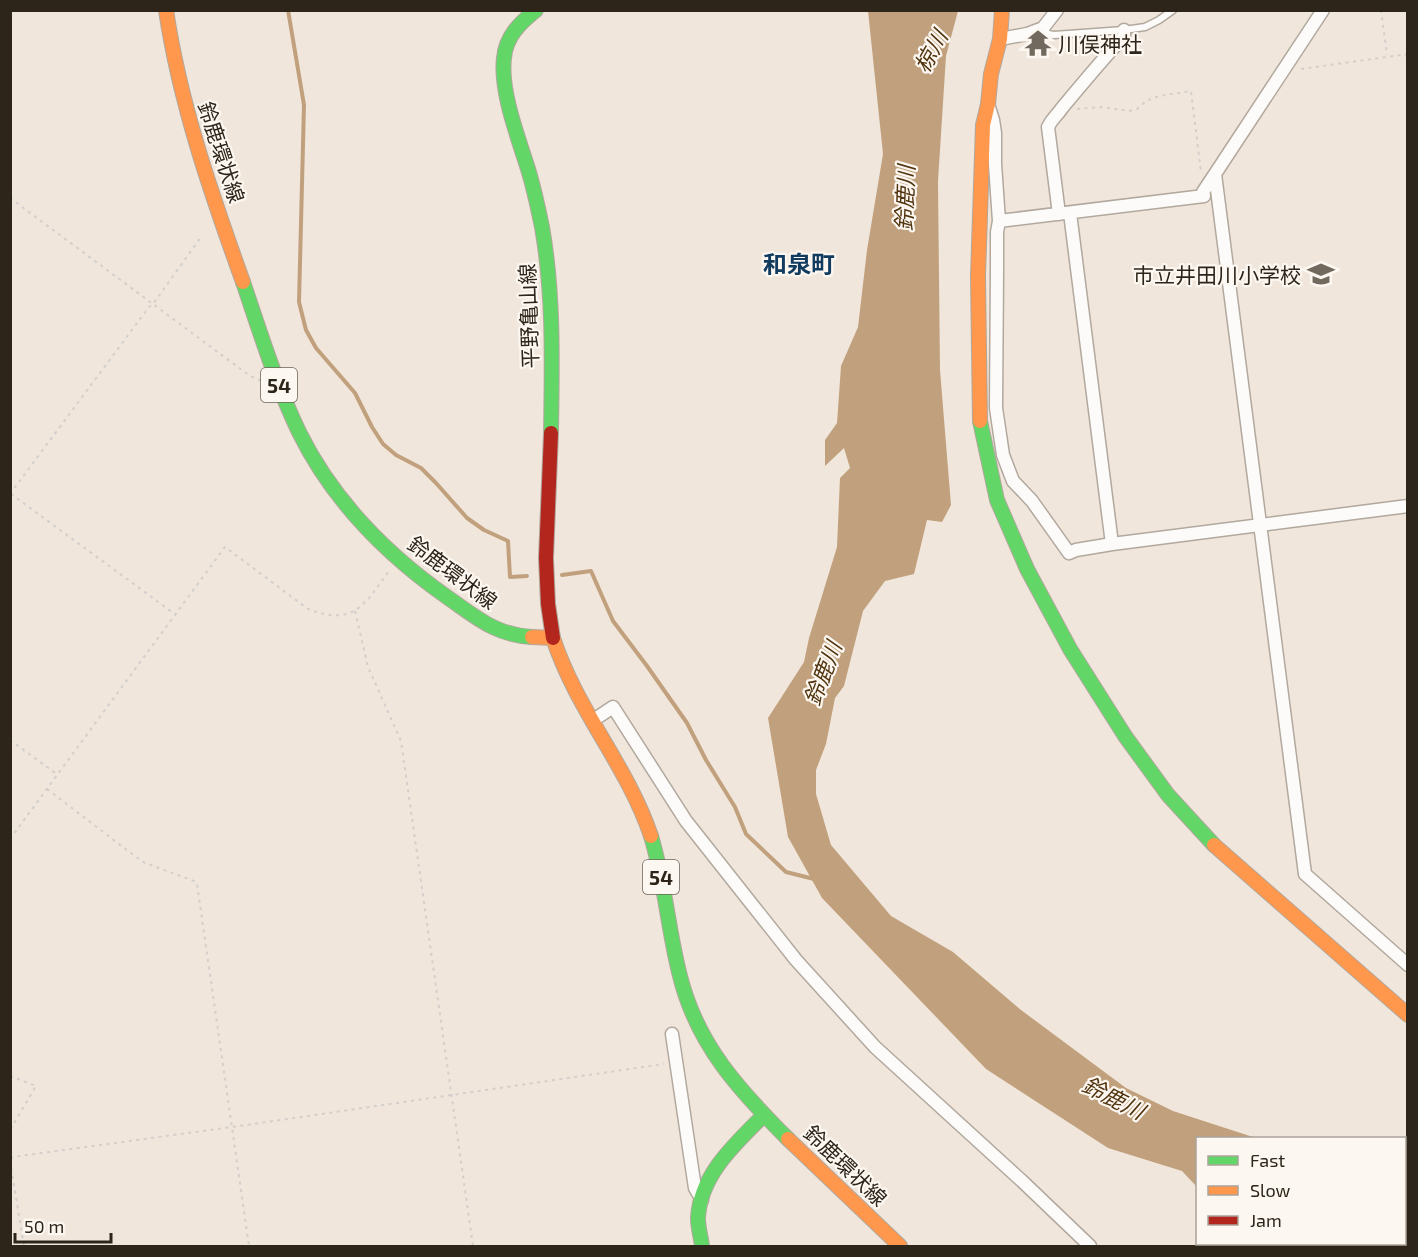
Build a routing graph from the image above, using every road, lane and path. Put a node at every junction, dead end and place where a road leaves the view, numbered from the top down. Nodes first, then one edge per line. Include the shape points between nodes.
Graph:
1 (166, 10) edge
2 (536, 10) edge
3 (1002, 10) edge
4 (1057, 10) edge
5 (1173, 10) edge
6 (1323, 10) edge
7 (1381, 10) edge
8 (1043, 28) junction
9 (1124, 30) junction
10 (1000, 39) junction
11 (1407, 54) edge
12 (1388, 57) junction
13 (1283, 71) junction
14 (988, 104) junction
15 (1061, 110) junction
16 (1215, 174) junction
17 (1203, 192) junction
18 (10, 198) edge
19 (1065, 213) junction
20 (999, 221) junction
21 (201, 237) dead end
22 (153, 304) junction
23 (276, 377) junction
24 (11, 494) edge
25 (1407, 506) edge
26 (1259, 525) junction
27 (1112, 544) junction
28 (398, 559) junction
29 (355, 611) junction
30 (176, 615) junction
31 (553, 638) junction
32 (592, 720) junction
33 (10, 740) edge
34 (58, 775) junction
35 (47, 789) junction
36 (10, 839) edge
37 (1407, 965) edge
38 (1407, 1015) edge
39 (672, 1035) dead end
40 (675, 1063) junction
41 (10, 1076) edge
42 (450, 1095) junction
43 (764, 1114) junction
44 (232, 1126) junction
45 (10, 1130) edge
46 (10, 1160) edge
47 (702, 1200) junction
48 (24, 1246) edge
49 (249, 1246) edge
50 (472, 1246) edge
51 (702, 1246) edge
52 (900, 1246) edge
53 (1090, 1246) edge

1 - 23 main road, 鈴鹿環状線 / 54 via 173,60 192,130
2 - 31 main road, 平野亀山線 via 516,27 509,39 503,69 504,87 545,240 550,287 551,448 546,583
3 - 10 main road
4 - 8 street
5 - 9 lane via 1145,27
6 - 13 street
7 - 12 path
8 - 9 lane via 1054,35
8 - 10 street
9 - 15 street via 1124,36
10 - 14 main road
11 - 12 path
12 - 13 path
13 - 16 street
14 - 20 street via 995,133
14 - 38 main road via 980,187 980,424 997,500 1027,569 1070,649 1168,795 1234,864
15 - 17 path via 1101,106 1129,111 1159,96 1191,91
15 - 19 street via 1048,127
16 - 17 street
16 - 26 street
17 - 19 street via 1204,196
18 - 22 path
19 - 20 street
19 - 27 street
20 - 27 street via 996,408 1003,455 1013,481 1069,553
21 - 22 path
22 - 23 path via 255,379
22 - 24 path
23 - 28 main road, 鈴鹿環状線 / 54 via 318,465 361,522
24 - 30 path
25 - 26 street
26 - 27 street
26 - 37 street via 1305,874
28 - 29 path
28 - 31 main road, 鈴鹿環状線 / 54 via 496,630 515,636
29 - 30 path via 337,616 308,609 225,547
29 - 42 path via 368,668 401,741
30 - 34 path
31 - 32 main road, 鈴鹿環状線 / 54 via 576,694
32 - 43 main road, 鈴鹿環状線 / 54 via 648,825 679,976 693,1018 720,1065
32 - 53 street via 613,707 686,821 795,960 875,1047
33 - 34 path
34 - 35 path
35 - 36 path
35 - 44 path via 136,857 197,884
39 - 40 street
40 - 42 path
40 - 47 street via 695,1188
41 - 45 path via 36,1086
42 - 44 path
42 - 50 path
43 - 47 main road via 716,1167
43 - 52 main road, 鈴鹿環状線 / 54
44 - 46 path
44 - 49 path
46 - 48 path
47 - 51 main road via 698,1219

